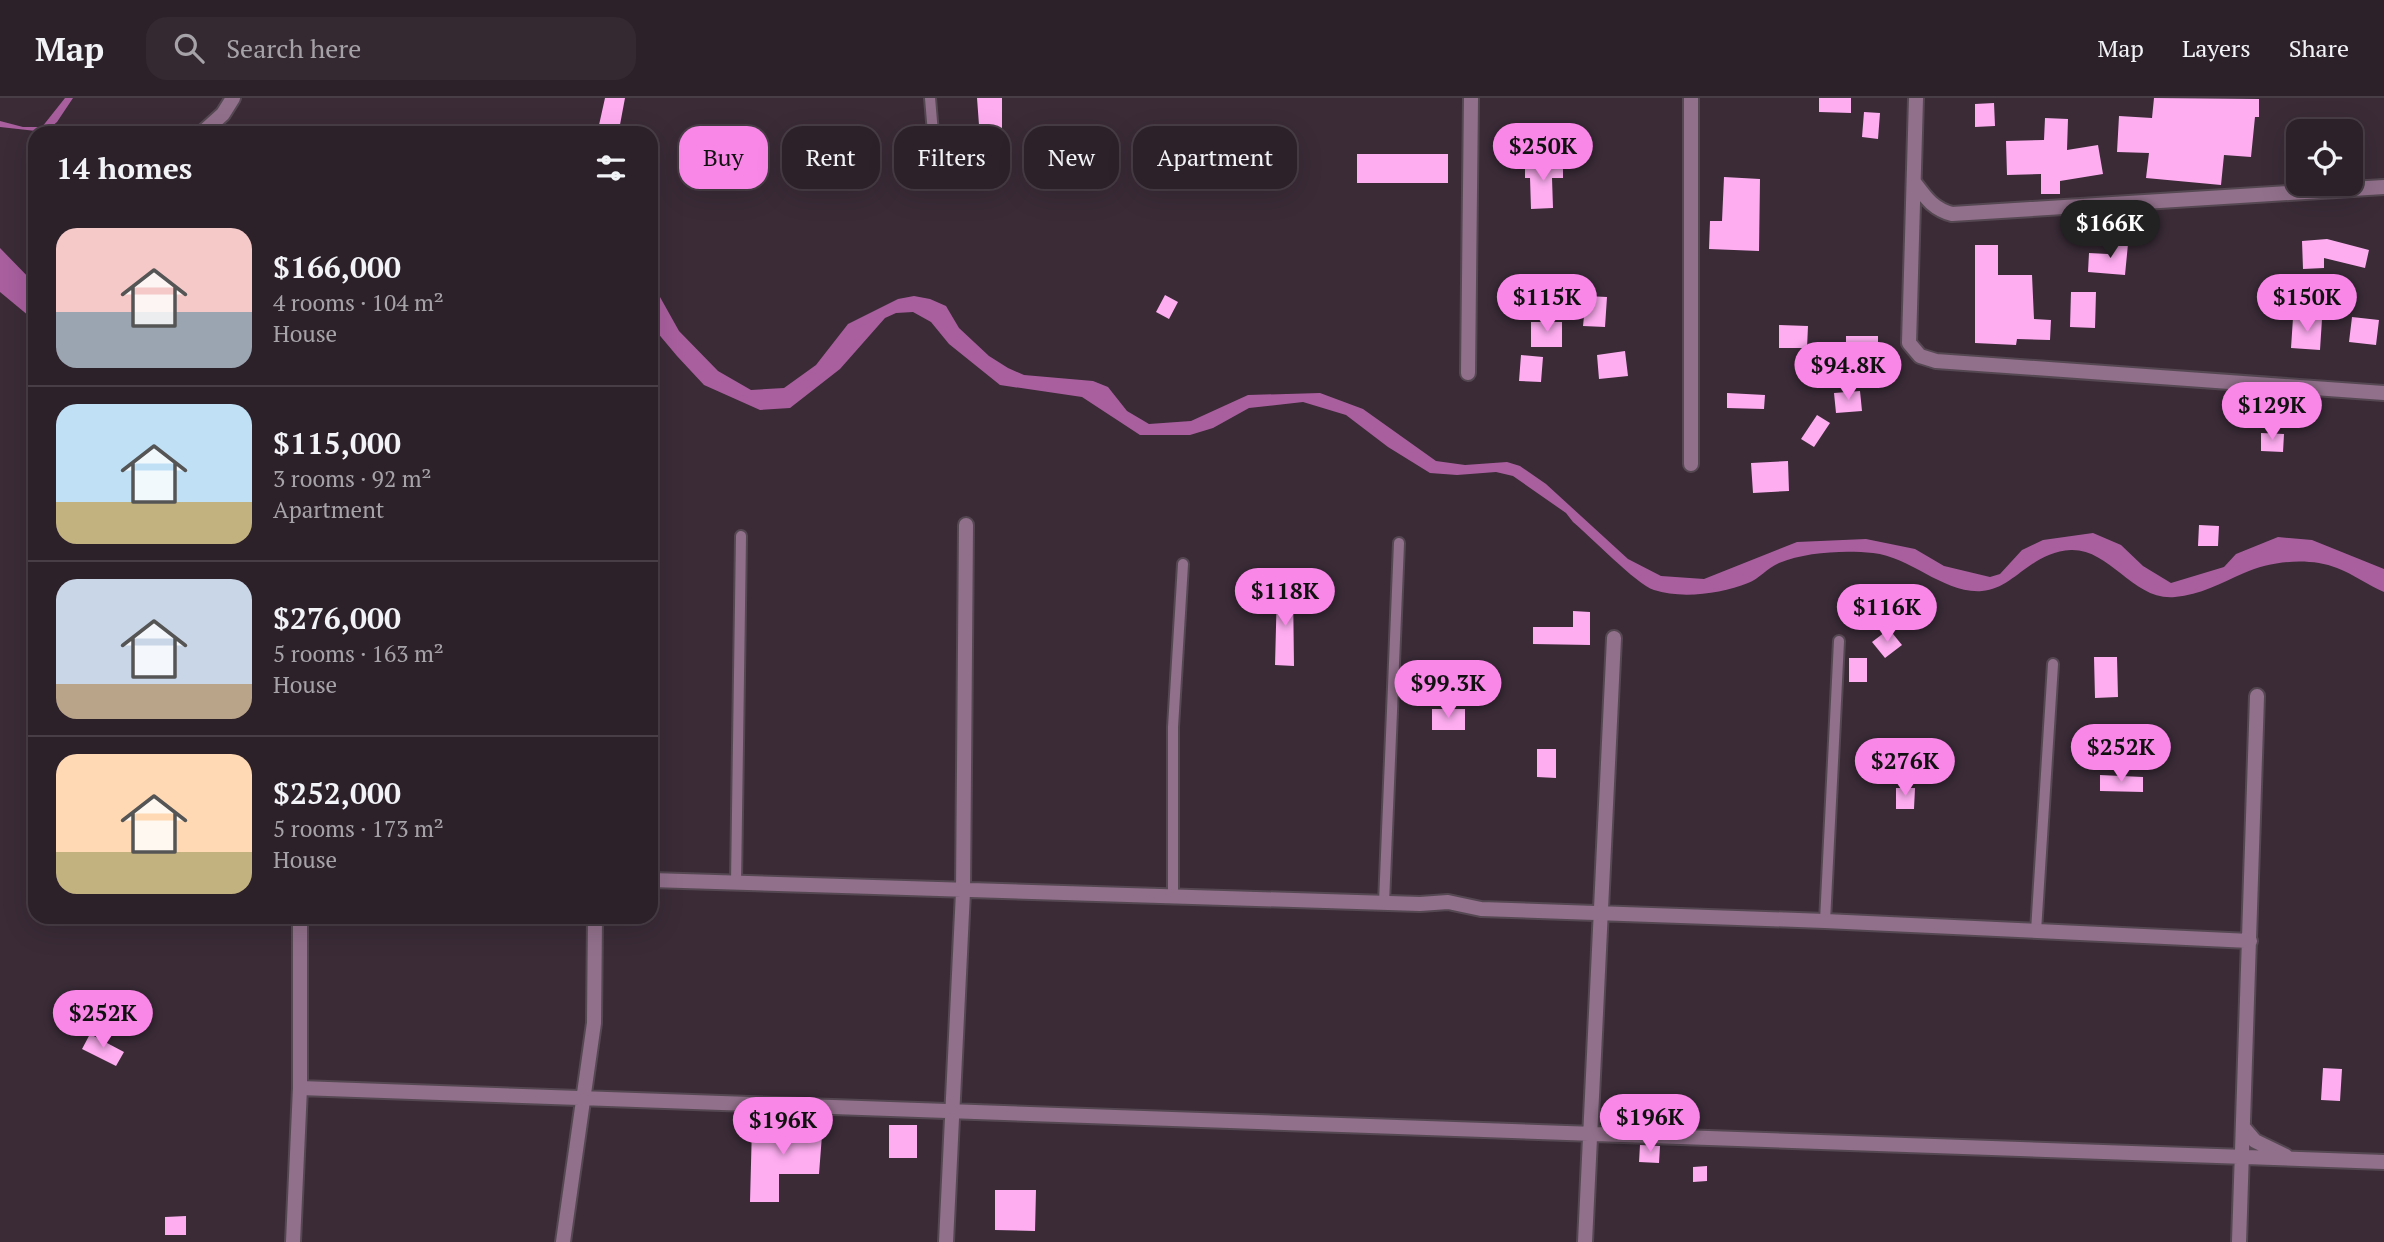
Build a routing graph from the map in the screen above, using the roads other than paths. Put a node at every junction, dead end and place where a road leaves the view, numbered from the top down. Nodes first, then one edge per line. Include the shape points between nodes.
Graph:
1 (233, 98) edge
2 (930, 98) edge
3 (1471, 98) edge
4 (1691, 98) edge
5 (1916, 98) edge
6 (210, 126) edge
7 (932, 126) edge
8 (1914, 182) junction
9 (2384, 187) edge
10 (1468, 373) dead end
11 (2384, 393) edge
12 (1691, 464) dead end
13 (966, 525) dead end
14 (741, 536) dead end
15 (1399, 543) dead end
16 (1183, 564) dead end
17 (1614, 638) dead end
18 (1839, 641) dead end
19 (2053, 664) dead end
20 (2257, 696) dead end
21 (658, 880) edge
22 (736, 883) junction
23 (963, 892) junction
24 (1173, 898) junction
25 (1384, 904) junction
26 (1603, 913) junction
27 (1825, 920) junction
28 (300, 924) edge
29 (596, 924) edge
30 (2036, 931) junction
31 (2250, 941) junction
32 (300, 1088) junction
33 (584, 1098) junction
34 (954, 1111) junction
35 (2243, 1127) junction
36 (1591, 1133) junction
37 (2242, 1158) junction
38 (2293, 1159) junction
39 (2384, 1163) edge
40 (293, 1242) edge
41 (563, 1242) edge
42 (946, 1242) edge
43 (1585, 1242) edge
44 (2239, 1242) edge

1 - 6 street
2 - 7 lane
3 - 10 street
4 - 12 street
5 - 8 street
8 - 9 street via 1929,203 1952,214
8 - 11 street via 1909,343 1920,356 1936,361
13 - 23 street
14 - 22 lane
15 - 25 lane
16 - 24 lane via 1172,726
17 - 26 street
18 - 27 lane
19 - 30 lane
20 - 31 street
21 - 22 street
22 - 23 street
23 - 24 street
23 - 34 street
24 - 25 street
25 - 26 street via 1448,902 1481,909
26 - 27 street
26 - 36 street
27 - 30 street
28 - 32 street
29 - 33 street via 596,998
30 - 31 street
31 - 35 street
32 - 33 street
32 - 40 street
33 - 34 street
33 - 41 street
34 - 36 street
34 - 42 street
35 - 37 street
35 - 38 street via 2255,1141
36 - 37 street
36 - 43 street
37 - 38 street
37 - 44 street
38 - 39 street

